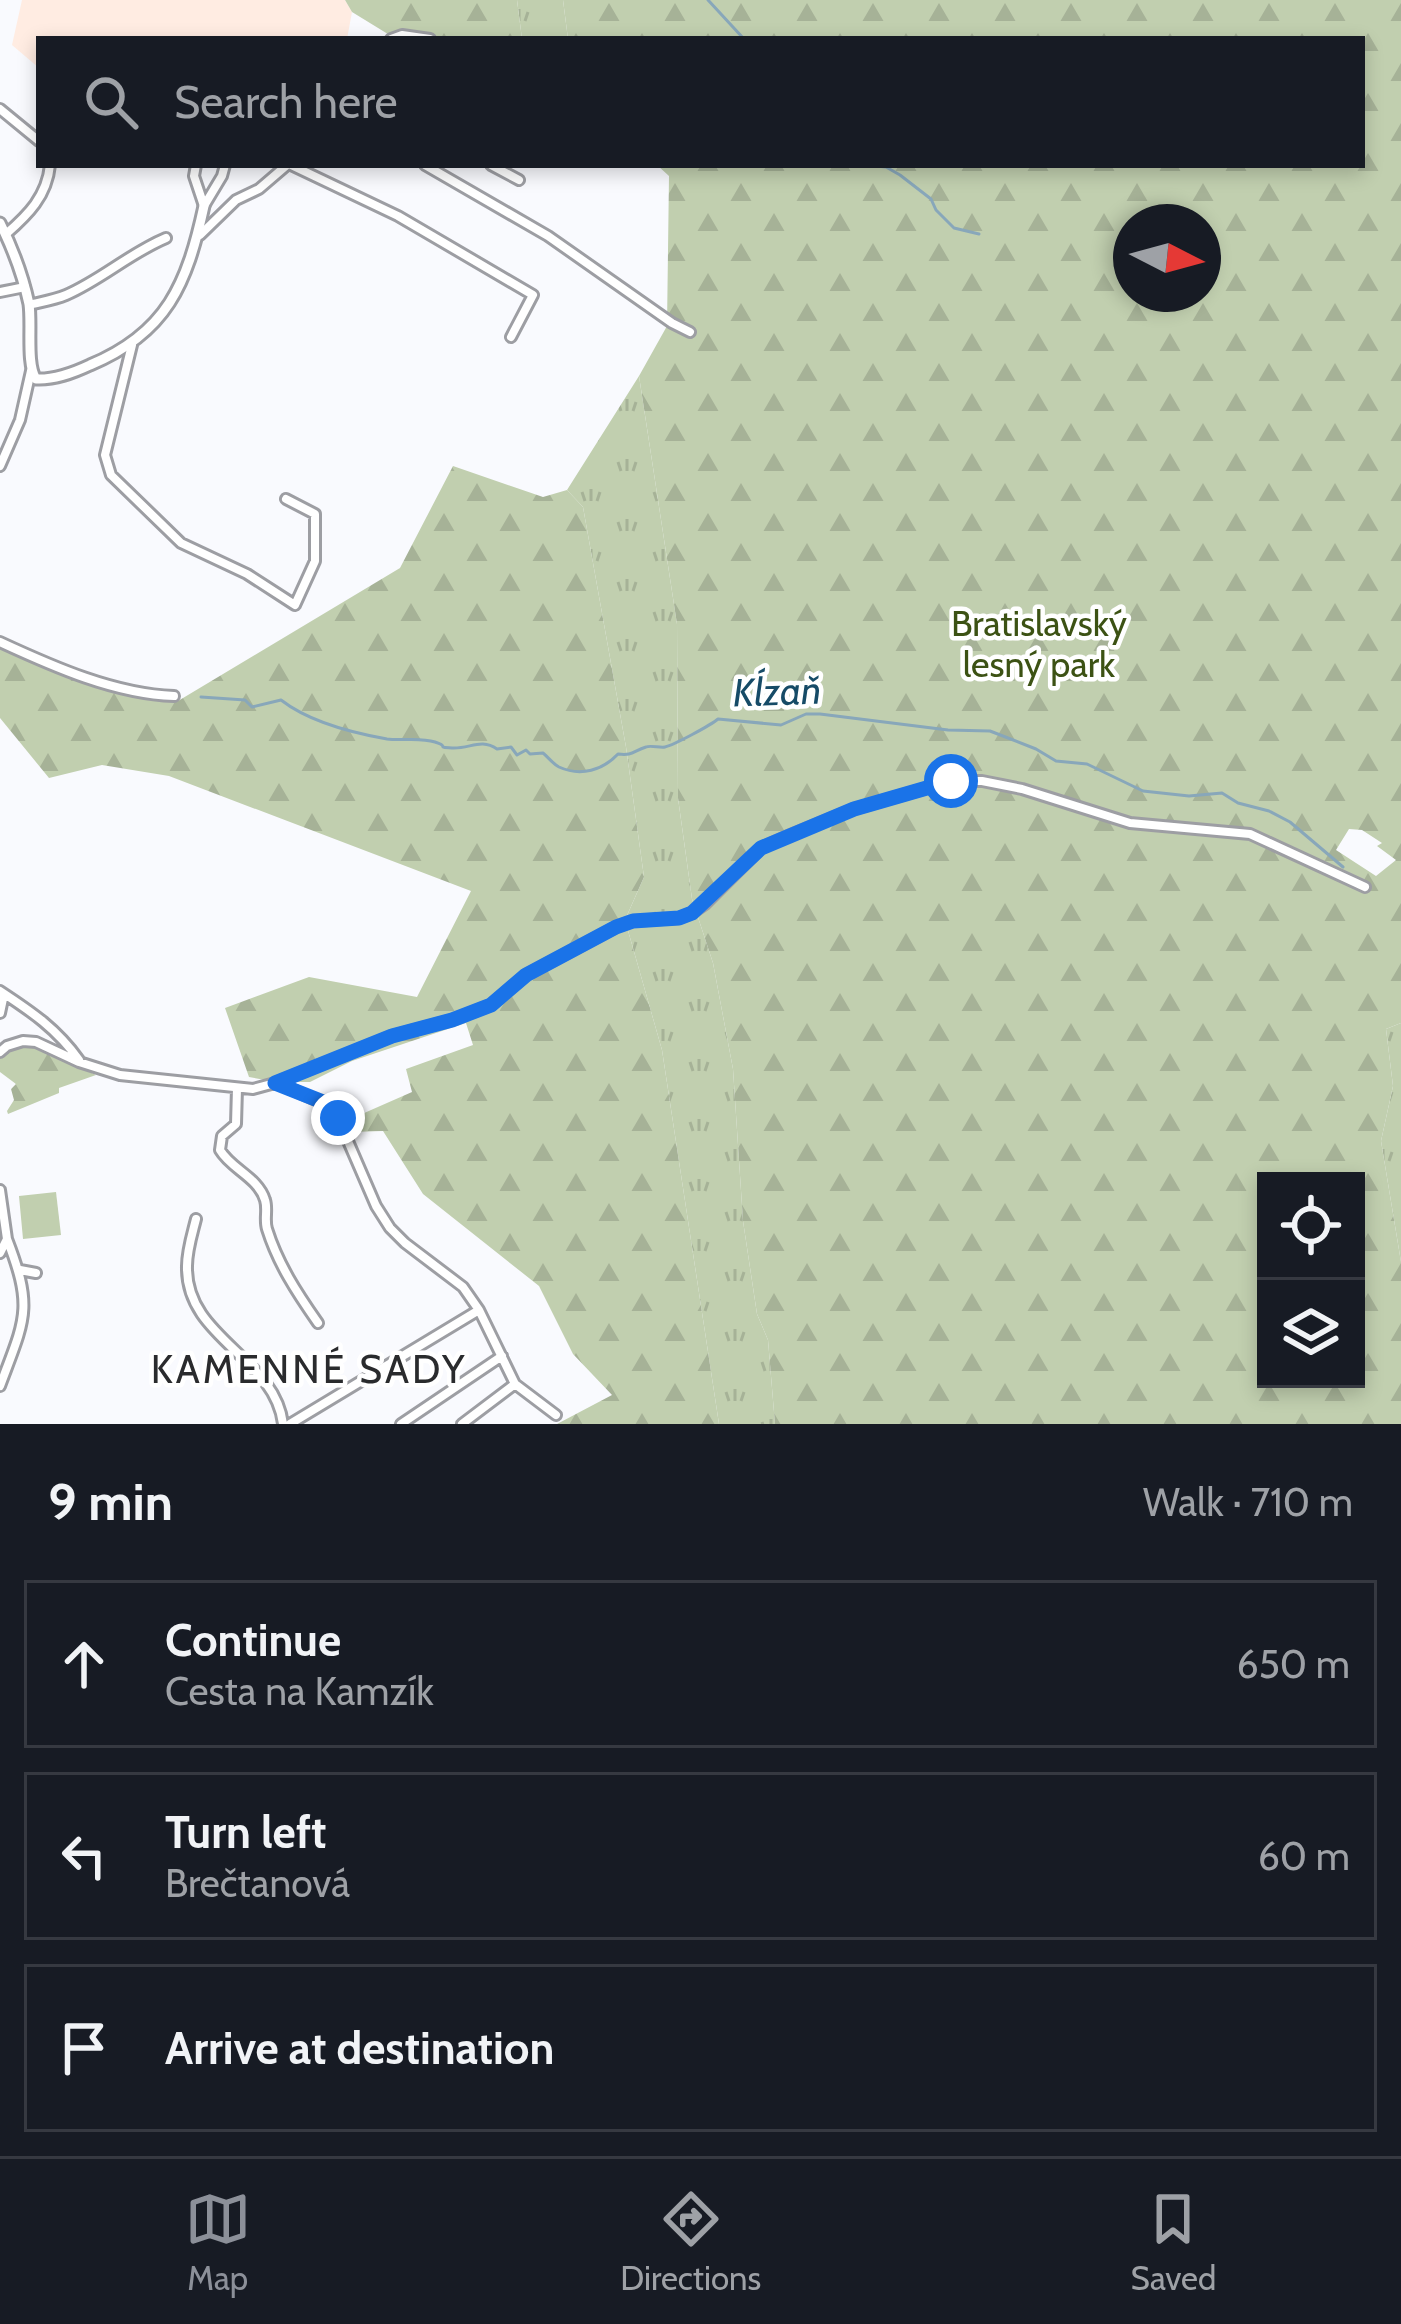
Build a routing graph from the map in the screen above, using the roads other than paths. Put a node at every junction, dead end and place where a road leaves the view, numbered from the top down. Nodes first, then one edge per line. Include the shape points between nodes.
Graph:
1 (0, 109) edge
2 (36, 139) edge
3 (49, 168) edge
4 (195, 168) edge
5 (285, 168) edge
6 (295, 168) edge
7 (430, 168) edge
8 (224, 170) edge
9 (511, 170) edge
10 (519, 180) dead end
11 (204, 206) junction
12 (0, 223) edge
13 (5, 234) junction
14 (166, 238) dead end
15 (196, 241) junction
16 (25, 287) junction
17 (0, 292) edge
18 (29, 305) junction
19 (690, 332) dead end
20 (511, 337) dead end
21 (132, 345) junction
22 (31, 371) junction
23 (0, 466) edge
24 (286, 499) dead end
25 (0, 642) edge
26 (174, 696) dead end
27 (1365, 887) dead end
28 (2, 993) edge
29 (0, 1013) edge
30 (0, 1052) edge
31 (80, 1062) junction
32 (275, 1083) junction
33 (237, 1088) junction
34 (0, 1191) edge
35 (196, 1219) dead end
36 (7, 1239) junction
37 (0, 1253) edge
38 (20, 1273) junction
39 (36, 1273) dead end
40 (479, 1310) junction
41 (318, 1323) dead end
42 (502, 1356) junction
43 (514, 1384) junction
44 (0, 1387) edge
45 (556, 1415) dead end
46 (287, 1424) edge
47 (400, 1424) edge
48 (462, 1424) edge

1 - 2 street
3 - 13 street via 35,206
4 - 11 street
5 - 15 street via 236,200
6 - 20 street via 398,216 533,295
7 - 19 street
8 - 11 street
9 - 10 street
11 - 15 street
12 - 13 street
13 - 16 street
14 - 18 street via 61,297
15 - 21 street via 171,302
16 - 17 street
16 - 18 street
18 - 22 street
21 - 22 street via 48,380
21 - 24 street via 105,455 112,475 181,543 295,605 315,561 315,514
22 - 23 street
25 - 26 street via 109,685
27 - 32 street via 1250,834 1130,823 1022,789 951,781 761,848 692,913 616,927 526,975 491,1005
28 - 29 street
28 - 31 street via 41,1017
30 - 31 street via 36,1042
31 - 33 street via 120,1075
32 - 33 street
32 - 40 street via 323,1102 338,1118 390,1228
33 - 41 street via 236,1124 220,1150 264,1196 278,1262
34 - 36 street
35 - 46 street via 187,1266 192,1299 271,1388
36 - 37 street
36 - 38 street
38 - 39 street
38 - 44 street via 24,1318
40 - 42 street
40 - 46 street
42 - 43 street
42 - 47 street
43 - 45 street
43 - 48 street

